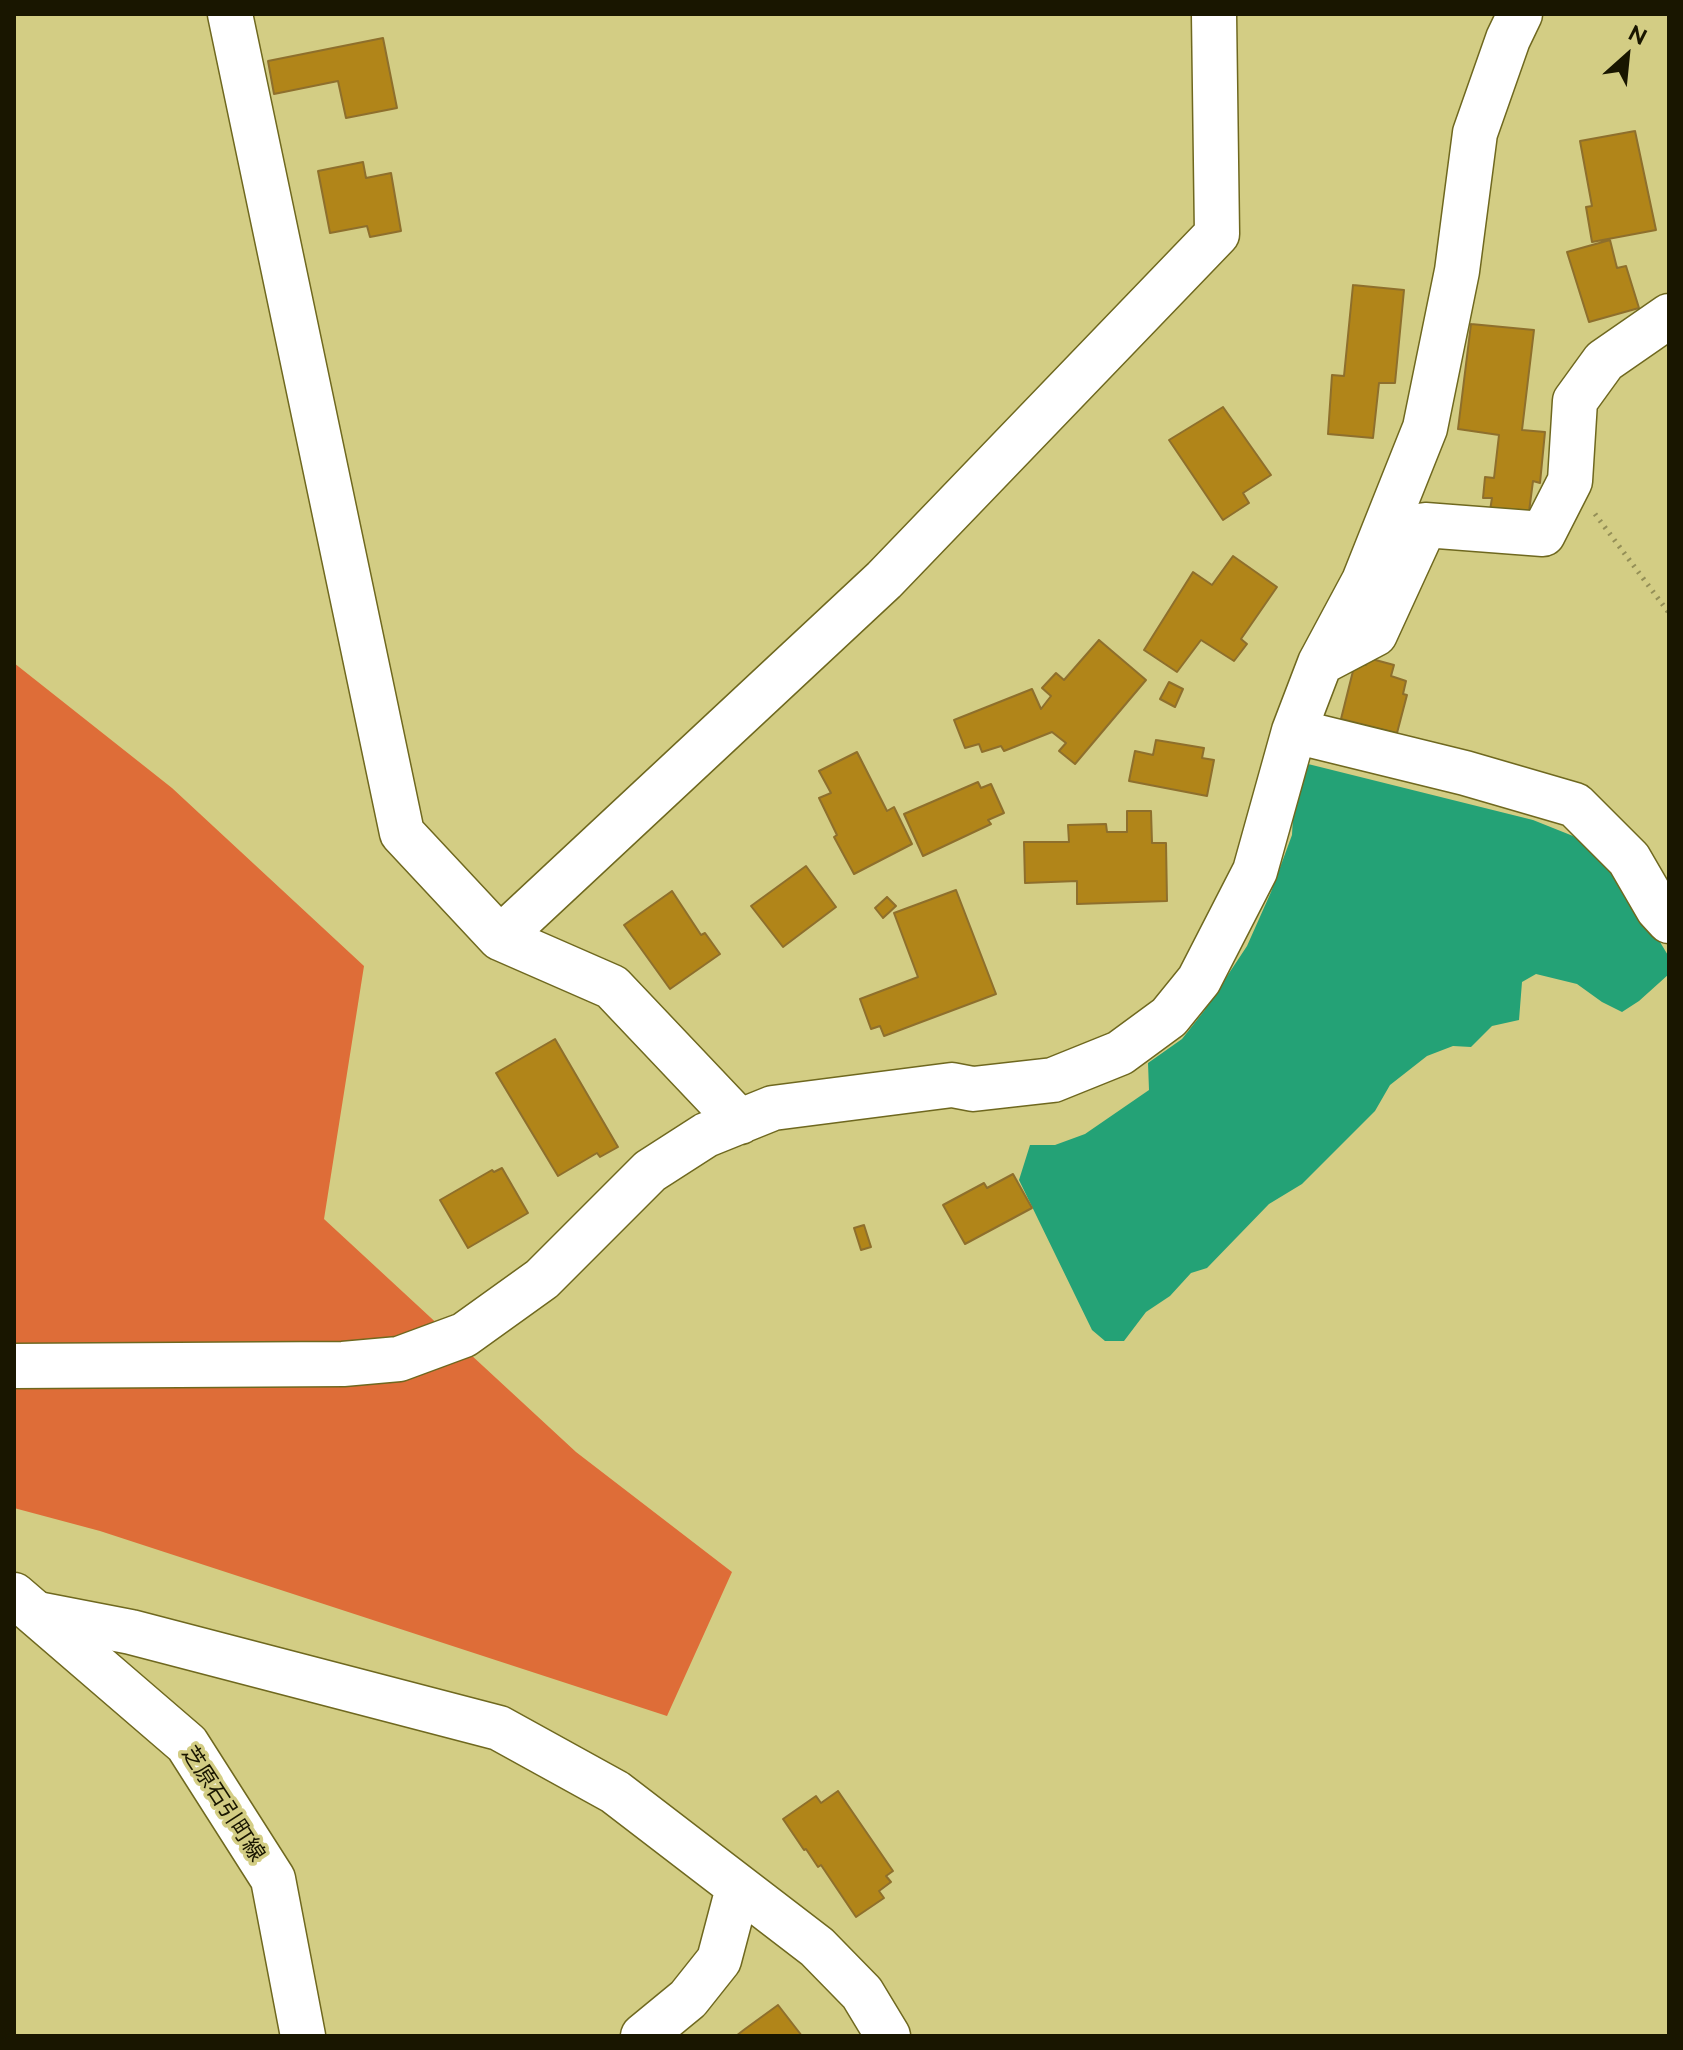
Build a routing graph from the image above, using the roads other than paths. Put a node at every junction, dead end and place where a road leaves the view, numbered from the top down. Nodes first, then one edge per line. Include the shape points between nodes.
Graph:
1 (230, 14) edge
2 (1214, 14) edge
3 (1520, 14) edge
4 (1669, 316) edge
5 (1320, 663) junction
6 (1294, 731) junction
7 (1669, 921) edge
8 (500, 938) junction
9 (740, 1122) junction
10 (14, 1366) edge
11 (26, 1604) edge
12 (738, 1888) junction
13 (303, 2036) edge
14 (643, 2036) edge
15 (888, 2036) edge

1 - 8 street via 402,833
2 - 8 street via 1217,234 884,580
3 - 5 street via 1475,133 1457,271 1425,428 1364,581
4 - 5 street via 1604,361 1575,401 1570,481 1543,534 1425,525 1375,634
5 - 6 street
6 - 7 street via 1575,805 1629,859
6 - 9 street via 1255,871 1199,980 1169,1017 1120,1053 1053,1080 893,1091 773,1108
8 - 9 street via 612,987
9 - 10 street via 706,1135 650,1171 542,1279 464,1335 399,1359
11 - 12 street via 499,1728 615,1792
11 - 13 street, 芝原石引町線 via 187,1744 273,1879
12 - 14 street via 719,1960 688,1999
12 - 15 street via 817,1947 862,1993

